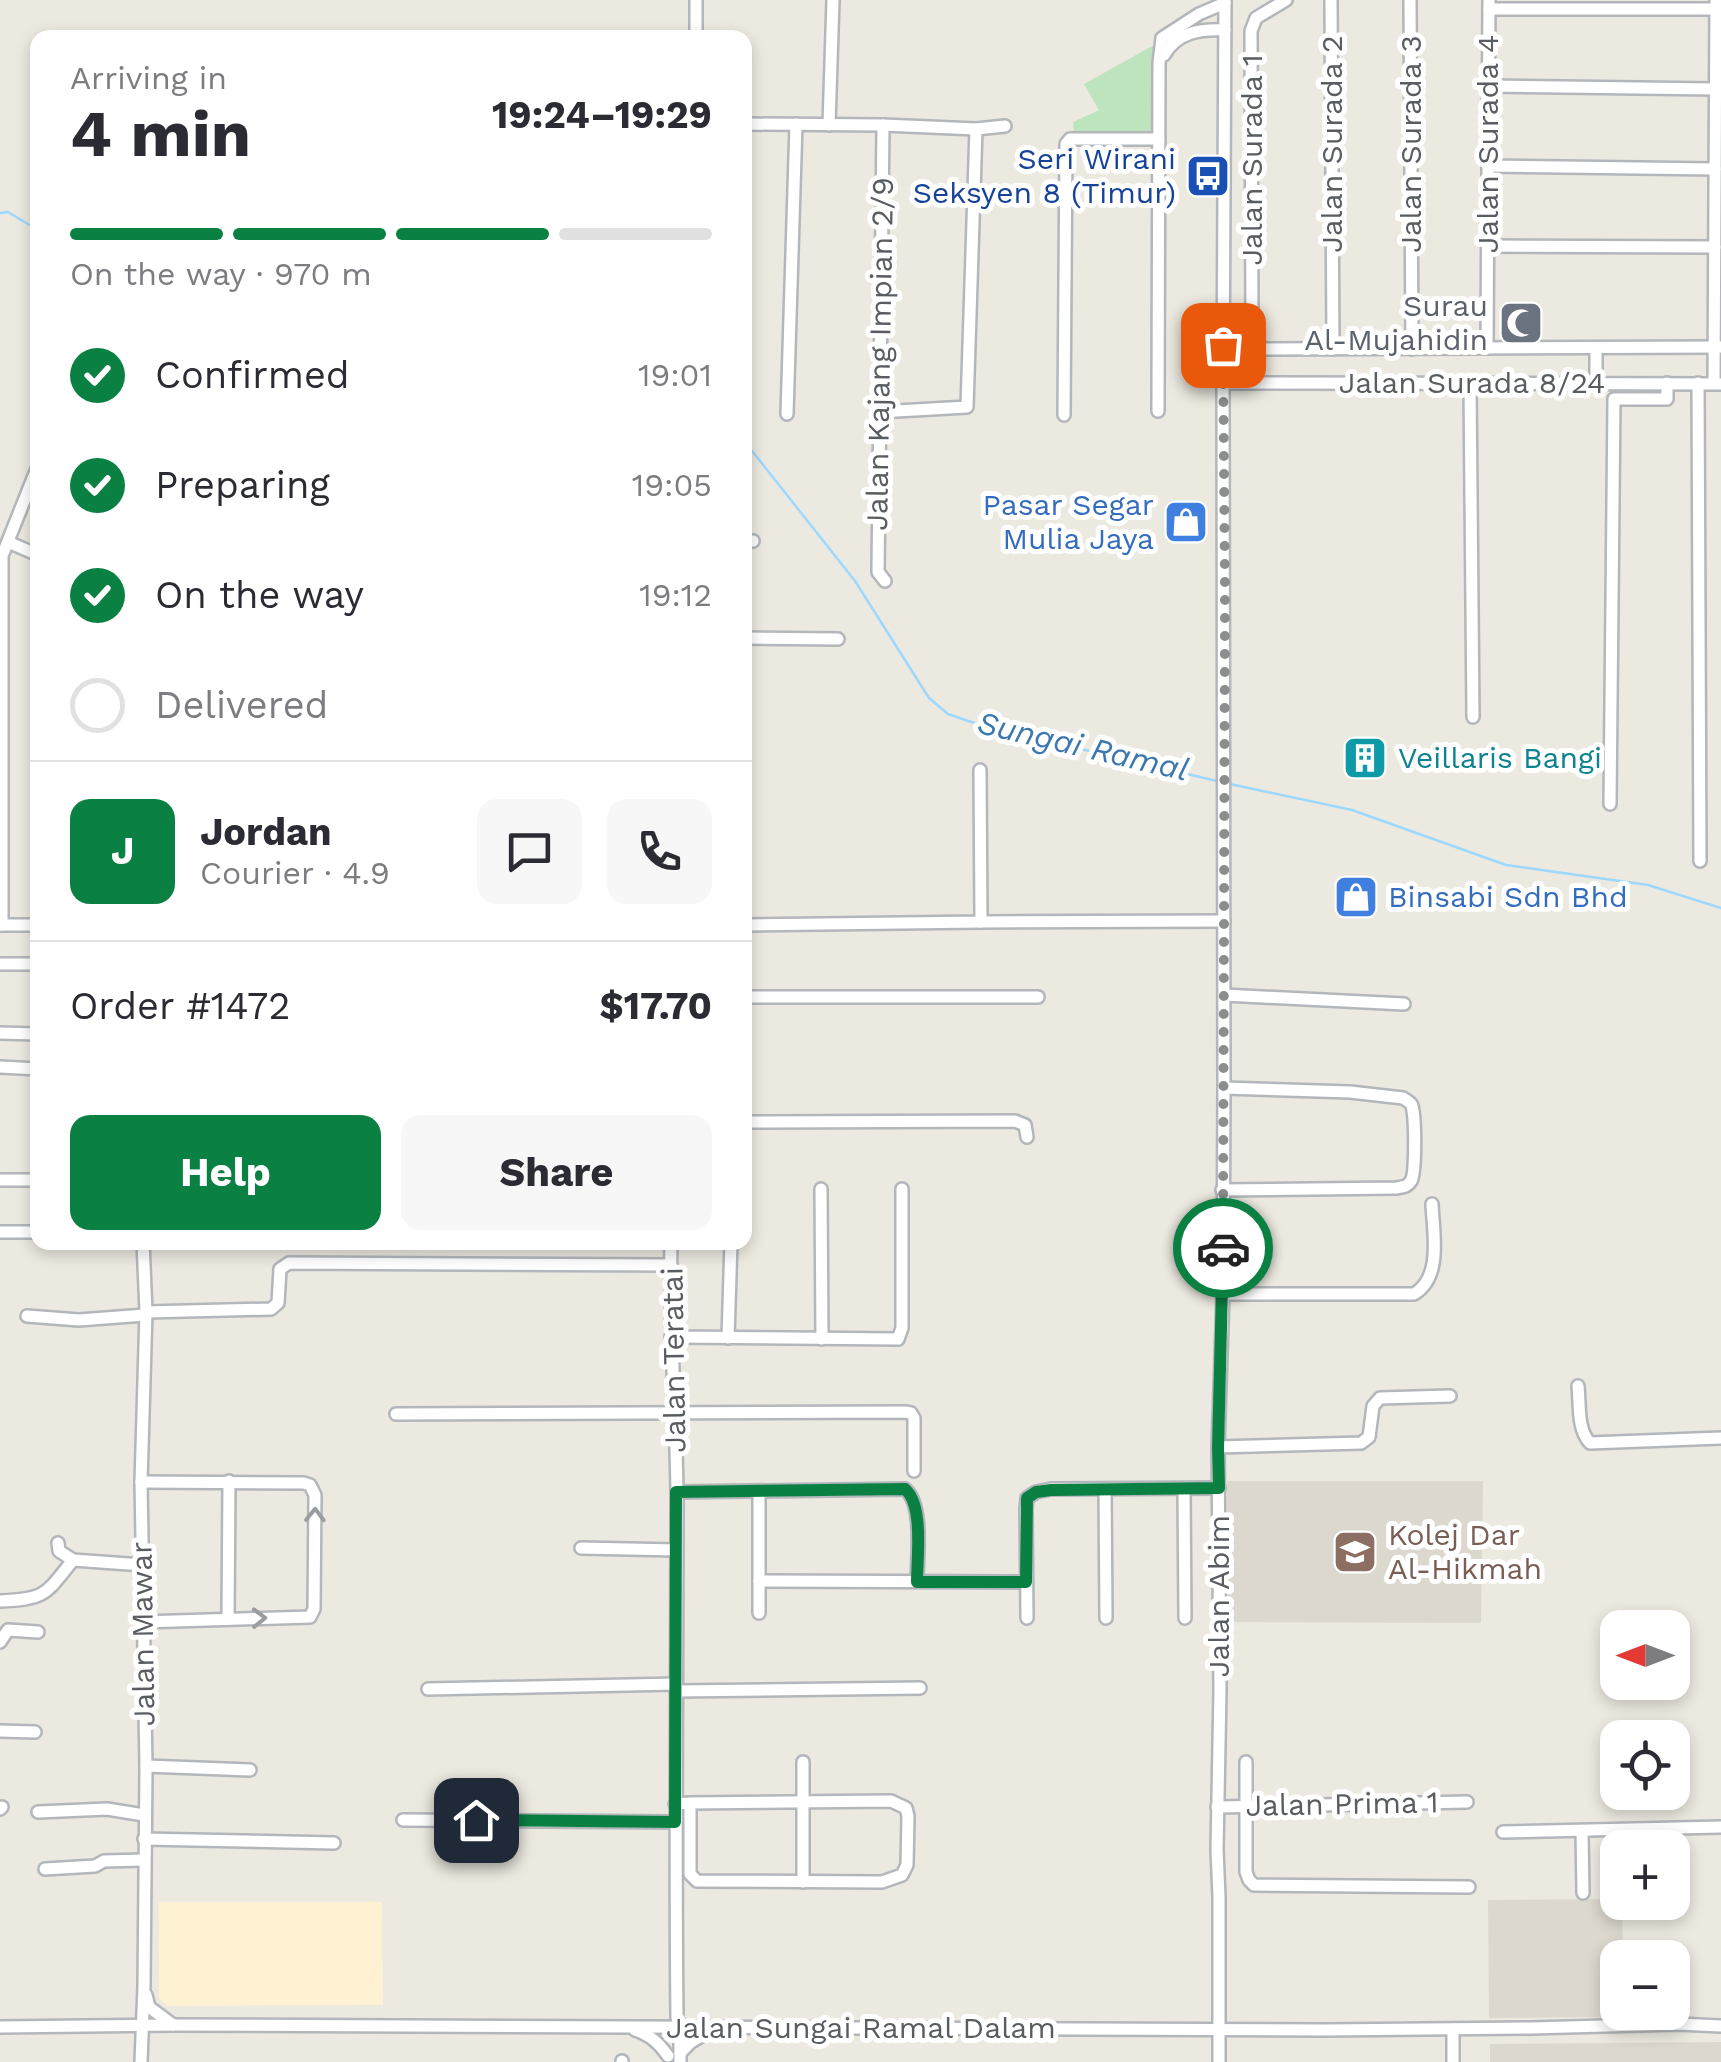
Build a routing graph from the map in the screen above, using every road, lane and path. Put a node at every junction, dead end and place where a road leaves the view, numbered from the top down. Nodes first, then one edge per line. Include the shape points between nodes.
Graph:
1 (696, 0) edge
2 (833, 0) edge
3 (1286, 0) edge
4 (1332, 0) edge
5 (1410, 0) edge
6 (1226, 2) edge
7 (1638, 4) edge
8 (1716, 4) edge
9 (1489, 5) edge
10 (1562, 5) edge
11 (696, 30) edge
12 (1225, 30) junction
13 (1160, 62) junction
14 (1488, 86) junction
15 (1715, 89) junction
16 (752, 124) edge
17 (796, 124) junction
18 (830, 125) junction
19 (883, 125) junction
20 (1006, 126) dead end
21 (976, 129) junction
22 (1159, 139) junction
23 (1488, 166) junction
24 (1715, 169) junction
25 (1488, 246) junction
26 (1715, 247) junction
27 (1412, 348) junction
28 (1488, 348) junction
29 (1596, 348) junction
30 (1718, 348) edge
31 (1333, 349) junction
32 (1223, 383) junction
33 (1470, 383) junction
34 (1596, 383) junction
35 (1667, 383) junction
36 (1698, 384) junction
37 (1718, 384) edge
38 (1158, 411) dead end
39 (879, 412) junction
40 (787, 414) dead end
41 (1064, 414) dead end
42 (30, 486) edge
43 (8, 542) junction
44 (30, 552) edge
45 (884, 581) dead end
46 (752, 638) edge
47 (838, 639) dead end
48 (1473, 718) dead end
49 (980, 770) dead end
50 (1610, 804) dead end
51 (1700, 860) dead end
52 (1224, 921) junction
53 (981, 922) junction
54 (1, 925) edge
55 (30, 925) edge
56 (752, 925) edge
57 (0, 964) edge
58 (30, 964) edge
59 (1224, 995) junction
60 (752, 998) edge
61 (1038, 998) dead end
62 (1404, 1004) dead end
63 (0, 1033) edge
64 (30, 1034) edge
65 (0, 1068) edge
66 (30, 1069) edge
67 (1224, 1088) junction
68 (752, 1122) edge
69 (1027, 1137) dead end
70 (0, 1180) edge
71 (30, 1180) edge
72 (821, 1189) dead end
73 (902, 1190) dead end
74 (1222, 1190) junction
75 (1432, 1204) dead end
76 (0, 1232) edge
77 (30, 1232) edge
78 (143, 1250) edge
79 (671, 1250) edge
80 (731, 1250) edge
81 (670, 1265) junction
82 (1223, 1294) junction
83 (145, 1313) junction
84 (27, 1316) dead end
85 (672, 1337) junction
86 (728, 1338) junction
87 (822, 1339) junction
88 (1578, 1386) dead end
89 (1450, 1396) dead end
90 (396, 1414) dead end
91 (676, 1414) junction
92 (1721, 1438) edge
93 (1218, 1448) junction
94 (914, 1471) dead end
95 (141, 1482) junction
96 (229, 1482) junction
97 (1105, 1488) junction
98 (1219, 1488) junction
99 (1184, 1489) junction
100 (676, 1492) junction
101 (759, 1492) junction
102 (58, 1543) dead end
103 (581, 1548) dead end
104 (676, 1550) junction
105 (73, 1560) junction
106 (142, 1565) junction
107 (759, 1580) junction
108 (917, 1582) junction
109 (1026, 1582) junction
110 (0, 1601) edge
111 (759, 1614) dead end
112 (1027, 1618) dead end
113 (1106, 1618) dead end
114 (1185, 1618) dead end
115 (228, 1619) junction
116 (142, 1622) junction
117 (38, 1632) dead end
118 (0, 1642) edge
119 (676, 1687) junction
120 (920, 1688) dead end
121 (428, 1689) dead end
122 (0, 1731) edge
123 (36, 1732) dead end
124 (803, 1762) dead end
125 (1246, 1762) dead end
126 (146, 1766) junction
127 (250, 1770) dead end
128 (803, 1802) junction
129 (1467, 1802) dead end
130 (690, 1803) junction
131 (675, 1804) junction
132 (1217, 1806) junction
133 (1246, 1806) junction
134 (38, 1812) dead end
135 (144, 1815) junction
136 (404, 1820) dead end
137 (675, 1822) junction
138 (1721, 1827) edge
139 (1582, 1831) junction
140 (1503, 1832) dead end
141 (144, 1840) junction
142 (334, 1843) dead end
143 (144, 1860) junction
144 (45, 1869) dead end
145 (803, 1882) junction
146 (1469, 1887) dead end
147 (1583, 1893) dead end
148 (144, 1986) junction
149 (675, 2024) junction
150 (117, 2025) junction
151 (142, 2025) junction
152 (172, 2025) junction
153 (0, 2026) edge
154 (626, 2026) junction
155 (1721, 2026) edge
156 (717, 2027) junction
157 (1219, 2029) junction
158 (1453, 2029) junction
159 (674, 2058) edge
160 (141, 2062) edge
161 (1219, 2062) edge
162 (1453, 2062) edge

1 - 11 street
2 - 18 street
3 - 31 street, Jalan Surada 1 via 1252,24 1252,330 1255,344 1265,349
4 - 31 street, Jalan Surada 2
5 - 27 street, Jalan Surada 3
6 - 12 street, Jalan Abim
6 - 13 street via 1162,38
7 - 8 street
7 - 10 street
8 - 15 street
9 - 10 street
9 - 14 street, Jalan Surada 4
12 - 13 street via 1184,35
12 - 32 street, Jalan Abim
13 - 22 street
14 - 15 street
14 - 23 street, Jalan Surada 4
15 - 24 street
16 - 17 street
17 - 18 street
17 - 40 street
18 - 19 street
19 - 21 street
19 - 39 street, Jalan Kajang Impian 2/9
20 - 21 street
21 - 39 street via 967,407
22 - 38 street
22 - 41 street via 1070,139 1065,151
23 - 24 street
23 - 25 street, Jalan Surada 4
24 - 26 street
25 - 26 street
25 - 28 street, Jalan Surada 4
26 - 30 street
27 - 28 street
27 - 31 street
28 - 29 street
29 - 30 street
29 - 34 street
30 - 37 street
32 - 33 street, Jalan Surada 8/24
32 - 52 street, Jalan Abim
33 - 34 street, Jalan Surada 8/24
33 - 48 street
34 - 35 street, Jalan Surada 8/24
35 - 36 street, Jalan Surada 8/24
35 - 50 street via 1667,399 1614,399
36 - 37 street, Jalan Surada 8/24
36 - 51 street
39 - 45 street, Jalan Kajang Impian 2/9 via 878,572
42 - 43 street
43 - 44 street
43 - 54 street via 2,556
46 - 47 street
49 - 53 street
52 - 53 street
52 - 59 street, Jalan Abim
53 - 56 street
54 - 55 street
57 - 58 street
59 - 62 street
59 - 67 street, Jalan Abim
60 - 61 street
63 - 64 street
65 - 66 street
67 - 74 street, Jalan Abim
67 - 74 street via 1404,1098 1413,1111 1414,1166 1411,1181 1396,1188
68 - 69 street via 1015,1122 1026,1125
70 - 71 street
72 - 87 street
73 - 87 street via 898,1339
74 - 82 street, Jalan Abim
75 - 82 street via 1430,1280 1414,1294
76 - 77 street
78 - 83 street, Jalan Mawar
79 - 81 street, Jalan Teratai
80 - 86 street
81 - 83 street via 289,1263 280,1269 278,1303 271,1308
81 - 85 street, Jalan Teratai
82 - 93 street, Jalan Abim
83 - 84 street via 79,1320
83 - 95 street, Jalan Mawar
85 - 86 street
85 - 91 street, Jalan Teratai
86 - 87 street
88 - 92 street via 1581,1426 1590,1443
89 - 93 street via 1380,1398 1369,1438 1361,1443
90 - 91 street
91 - 94 street via 912,1413
91 - 100 street, Jalan Teratai
93 - 98 street, Jalan Abim
95 - 96 street
95 - 106 street, Jalan Mawar
96 - 115 street
115 -> 96 street via 310,1616 315,1495 304,1483
97 - 99 street
97 - 109 street via 1027,1498
97 - 113 street
98 - 99 street
98 - 132 street, Jalan Abim
99 - 114 street
100 - 101 street
100 - 104 street, Jalan Teratai
101 - 107 street
101 - 108 street via 905,1489 914,1498
102 - 105 street
103 - 104 street
104 - 119 street, Jalan Teratai
105 - 106 street
105 - 110 street via 35,1599
106 - 116 street, Jalan Mawar
107 - 108 street
107 - 111 street
108 - 109 street
109 - 112 street
115 - 116 street
116 - 126 street, Jalan Mawar
117 - 118 street via 8,1630
119 - 120 street
119 - 121 street
119 - 131 street, Jalan Teratai
122 - 123 street
124 - 128 street
125 - 133 street
126 - 127 street
126 - 135 street, Jalan Mawar
128 - 130 street
128 - 145 street
128 - 145 street via 892,1801 908,1816 902,1875 882,1882
129 - 133 street, Jalan Prima 1
130 - 131 street
130 - 145 street via 693,1879
131 - 137 street, Jalan Teratai
132 - 133 street, Jalan Prima 1
132 - 157 street, Jalan Abim
133 - 146 street via 1246,1872 1254,1885
134 - 135 street
135 - 141 street, Jalan Mawar
136 - 137 street
137 - 149 street, Jalan Teratai
138 - 139 street
139 - 140 street
139 - 147 street
141 - 142 street
141 - 143 street, Jalan Mawar
143 - 144 street
143 - 148 street, Jalan Mawar
148 - 150 street via 137,2007
148 - 151 street, Jalan Mawar
148 - 152 street via 150,2006
149 - 154 street, Jalan Sungai Ramal Dalam
149 - 156 street, Jalan Sungai Ramal Dalam
149 - 159 street, Jalan Teratai
150 - 151 street, Jalan Sungai Ramal Dalam
150 - 153 street, Jalan Sungai Ramal Dalam
151 - 152 street, Jalan Sungai Ramal Dalam
151 - 160 street, Jalan Mawar
152 - 154 street, Jalan Sungai Ramal Dalam
154 - 159 street
155 - 158 street, Jalan Sungai Ramal Dalam
156 - 157 street, Jalan Sungai Ramal Dalam
156 - 159 street
157 - 158 street, Jalan Sungai Ramal Dalam
157 - 161 street, Jalan Abim
158 - 162 street

